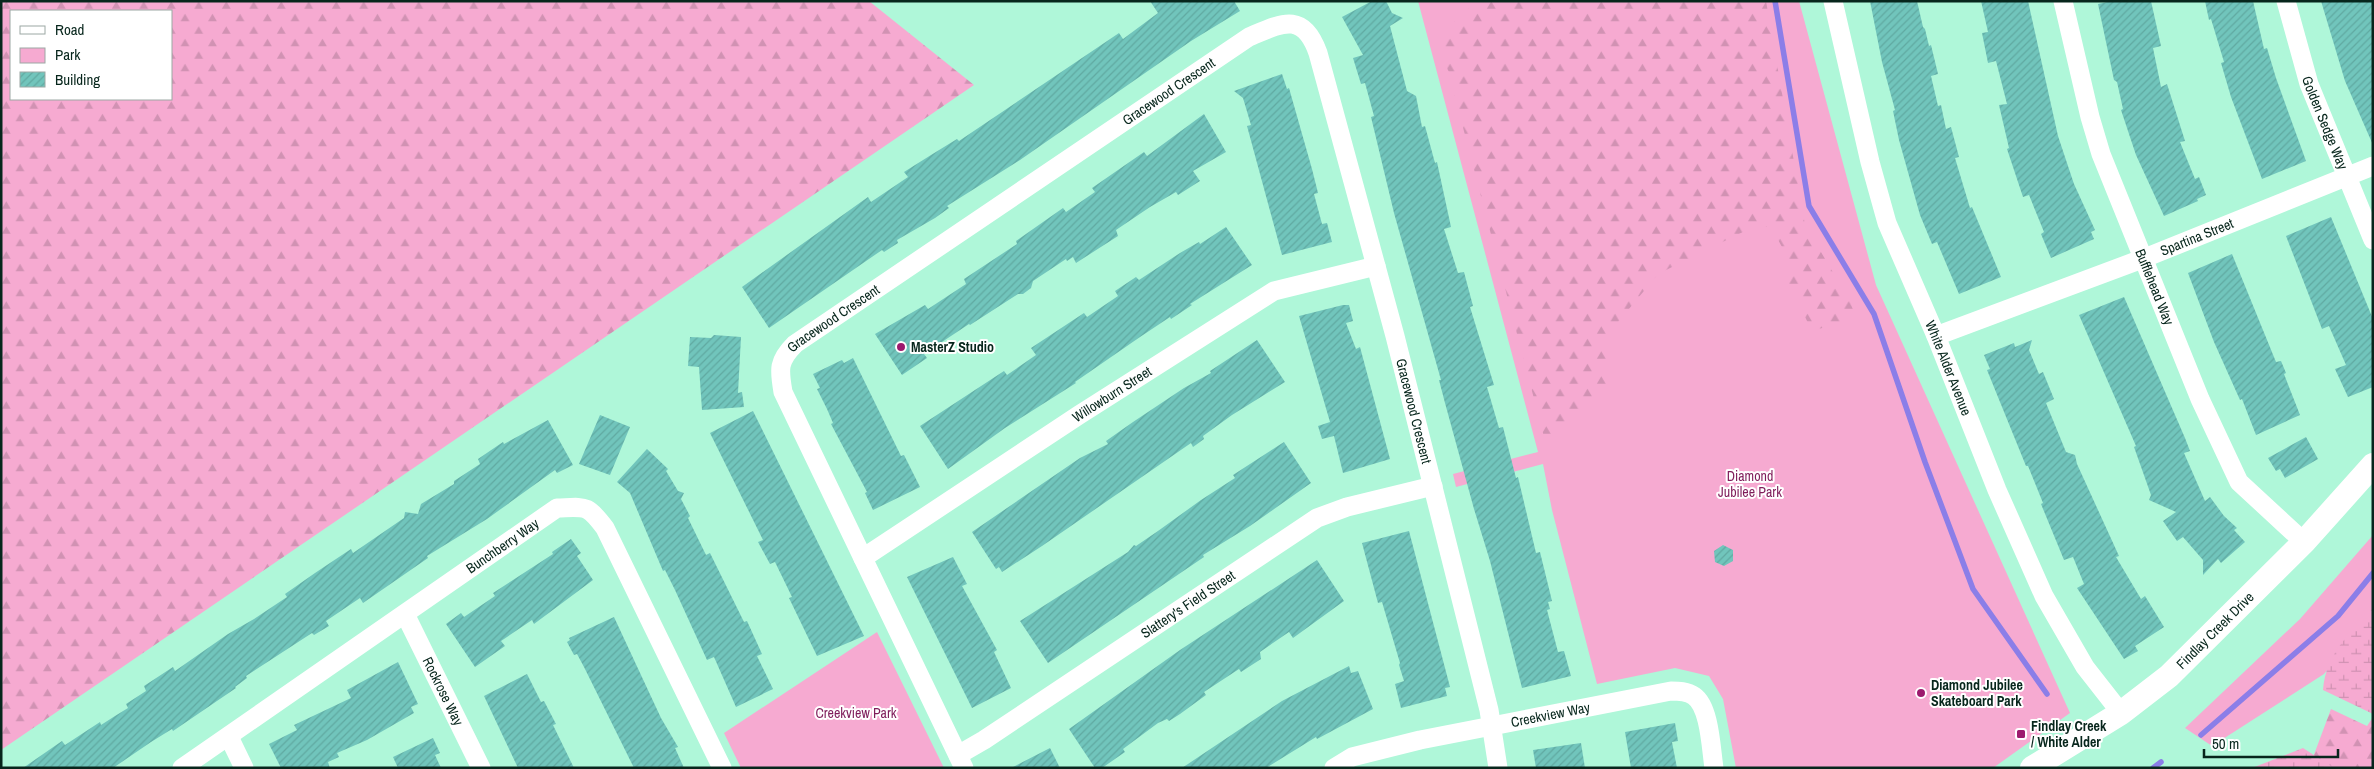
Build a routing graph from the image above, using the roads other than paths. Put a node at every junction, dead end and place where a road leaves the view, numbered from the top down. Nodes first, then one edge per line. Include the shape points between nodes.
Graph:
1 (1833, 1) edge
2 (2063, 1) edge
3 (2286, 1) edge
4 (2373, 166) edge
5 (2346, 176) junction
6 (2373, 240) edge
7 (2142, 259) junction
8 (1376, 266) junction
9 (1936, 336) junction
10 (2373, 465) edge
11 (1433, 486) junction
12 (2304, 542) junction
13 (863, 558) junction
14 (405, 614) junction
15 (2121, 712) junction
16 (1492, 726) junction
17 (229, 737) junction
18 (961, 761) edge
19 (182, 768) edge
20 (244, 768) edge
21 (481, 768) edge
22 (722, 768) edge
23 (1334, 768) edge
24 (1498, 768) edge
25 (1714, 768) edge
26 (2032, 768) edge

1 - 9 street, White Alder Avenue via 1878,195
2 - 7 street, Bufflehead Way via 2101,154
3 - 5 street, Golden Sedge Way via 2309,84
4 - 5 street, Spartina Street
5 - 6 street, Golden Sedge Way
5 - 7 street, Spartina Street
7 - 9 street, Spartina Street
7 - 12 street, Bufflehead Way via 2238,482
8 - 11 street, Gracewood Crescent
8 - 13 street, Willowburn Street via 1274,291 1078,415
8 - 13 street, Gracewood Crescent via 1313,40 1295,23 1280,24 1249,37 795,344 782,357 779,373 782,392
9 - 15 street, White Alder Avenue via 1997,490 2044,596 2085,667
10 - 12 street, Findlay Creek Drive
11 - 16 street, Gracewood Crescent
11 - 18 street, Slattery's Field Street via 1347,507 1317,518 984,740
12 - 15 street, Findlay Creek Drive via 2169,676
13 - 18 street, Gracewood Crescent
14 - 17 street, Bunchberry Way
14 - 21 street, Rockrose Way
14 - 22 street, Bunchberry Way via 557,508 584,507 605,528
15 - 26 street, Findlay Creek Drive
16 - 23 street, Creekview Way via 1352,757
16 - 24 street, Gracewood Crescent
16 - 25 street, Creekview Way via 1670,691 1685,692 1695,696 1702,707
17 - 19 street, Bunchberry Way
17 - 20 street

